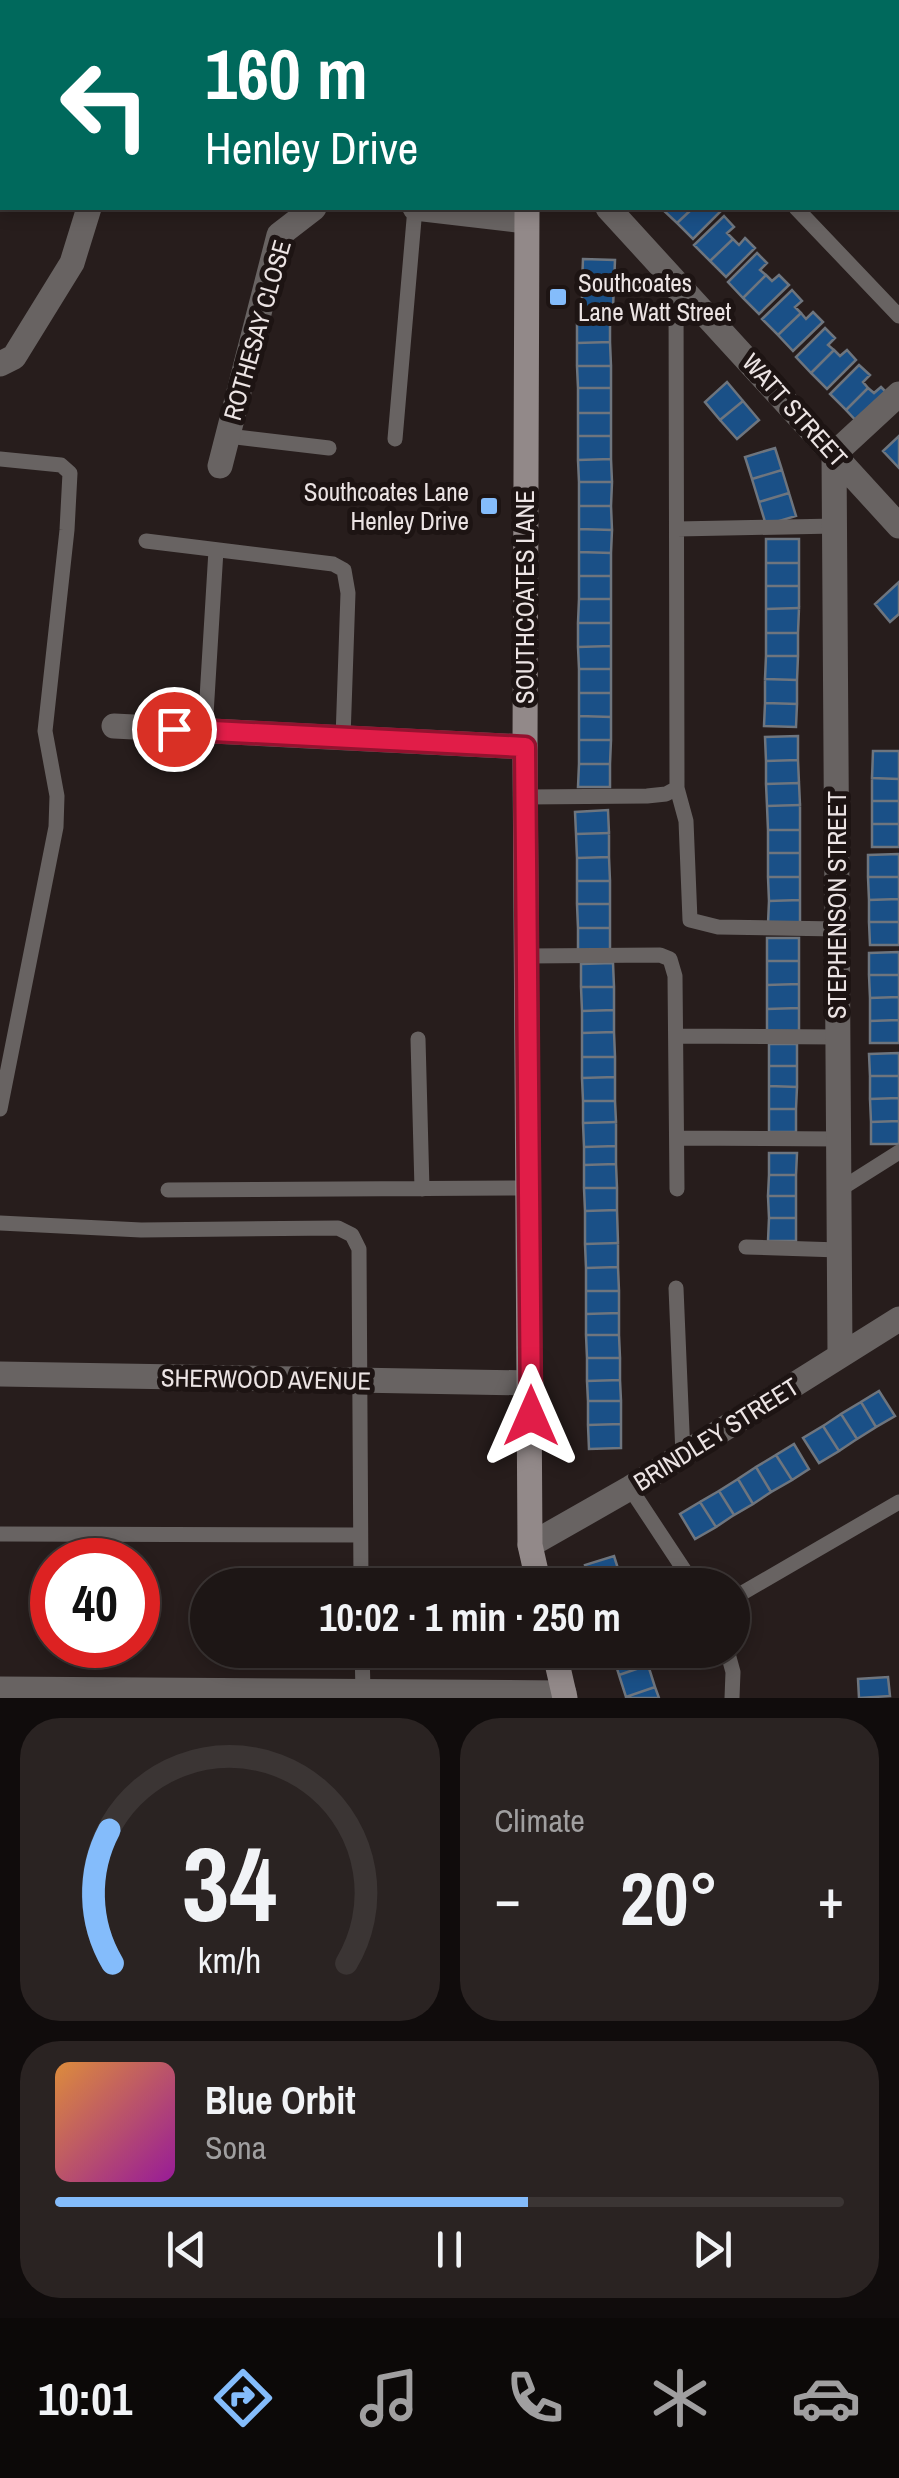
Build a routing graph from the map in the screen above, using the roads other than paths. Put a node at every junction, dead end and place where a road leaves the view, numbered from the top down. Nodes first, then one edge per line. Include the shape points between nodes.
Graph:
1 (89, 210) edge
2 (311, 210) edge
3 (415, 210) edge
4 (452, 210) edge
5 (610, 210) edge
6 (798, 210) edge
7 (526, 214) edge
8 (676, 278) junction
9 (899, 316) edge
10 (0, 364) edge
11 (899, 394) edge
12 (228, 436) junction
13 (395, 439) dead end
14 (329, 448) dead end
15 (834, 454) junction
16 (0, 460) edge
17 (220, 466) dead end
18 (835, 526) junction
19 (899, 526) edge
20 (677, 530) junction
21 (146, 541) dead end
22 (216, 550) junction
23 (114, 726) dead end
24 (204, 731) junction
25 (344, 738) junction
26 (525, 747) junction
27 (677, 788) junction
28 (526, 797) junction
29 (838, 929) junction
30 (528, 956) junction
31 (676, 1036) junction
32 (838, 1037) junction
33 (418, 1038) dead end
34 (0, 1109) edge
35 (676, 1138) junction
36 (838, 1139) junction
37 (899, 1152) edge
38 (529, 1188) junction
39 (422, 1189) junction
40 (677, 1189) dead end
41 (168, 1190) dead end
42 (839, 1190) junction
43 (0, 1223) edge
44 (746, 1247) dead end
45 (840, 1250) junction
46 (676, 1288) dead end
47 (899, 1320) edge
48 (840, 1356) junction
49 (0, 1374) edge
50 (358, 1382) junction
51 (531, 1383) junction
52 (682, 1454) junction
53 (630, 1488) junction
54 (899, 1502) edge
55 (0, 1534) edge
56 (360, 1535) junction
57 (530, 1545) junction
58 (361, 1568) edge
59 (536, 1568) edge
60 (683, 1568) edge
61 (750, 1589) edge
62 (362, 1668) edge
63 (558, 1668) edge
64 (732, 1668) edge
65 (0, 1689) edge
66 (363, 1692) junction
67 (412, 1695) edge
68 (564, 1696) edge
69 (732, 1698) edge

1 - 10 street via 72,262 14,357
2 - 12 street, ROTHESAY CLOSE via 279,235
3 - 13 lane
4 - 7 street
5 - 8 street, WATT STREET
6 - 9 lane
7 - 26 street, SOUTHCOATES LANE
8 - 15 street, WATT STREET
8 - 20 lane
11 - 15 street
12 - 14 lane
12 - 17 street, ROTHESAY CLOSE
15 - 18 street, STEPHENSON STREET
15 - 19 street, WATT STREET
16 - 34 lane via 61,465 70,473 70,488 45,731 56,826
18 - 20 lane
18 - 29 street, STEPHENSON STREET
20 - 27 lane
21 - 22 lane
22 - 24 lane
22 - 25 lane via 344,570
23 - 24 street
24 - 25 street
25 - 26 street
26 - 28 street, SOUTHCOATES LANE
27 - 28 lane via 647,796
27 - 29 lane via 686,821 690,920 718,928
28 - 30 street, SOUTHCOATES LANE
29 - 32 street, STEPHENSON STREET
30 - 31 lane via 670,959
30 - 38 street, SOUTHCOATES LANE
31 - 32 lane
31 - 35 lane
32 - 36 street, STEPHENSON STREET
33 - 39 lane
35 - 36 lane
35 - 40 lane
36 - 42 street, STEPHENSON STREET
37 - 42 lane
38 - 39 lane
38 - 51 street, SOUTHCOATES LANE
39 - 41 lane
42 - 45 street, STEPHENSON STREET
43 - 50 lane via 338,1228 359,1249
44 - 45 lane
45 - 48 street, STEPHENSON STREET
46 - 52 lane
47 - 48 street, BRINDLEY STREET
48 - 52 street, BRINDLEY STREET
49 - 50 street, SHERWOOD AVENUE
50 - 51 street, SHERWOOD AVENUE
50 - 56 lane
51 - 57 street, SOUTHCOATES LANE
52 - 53 street, BRINDLEY STREET
53 - 57 street, BRINDLEY STREET
53 - 60 lane
54 - 61 lane
55 - 56 lane
56 - 58 lane
57 - 59 street, SOUTHCOATES LANE
62 - 66 lane
63 - 68 street
64 - 69 lane
65 - 66 street
66 - 67 street
67 - 68 street

